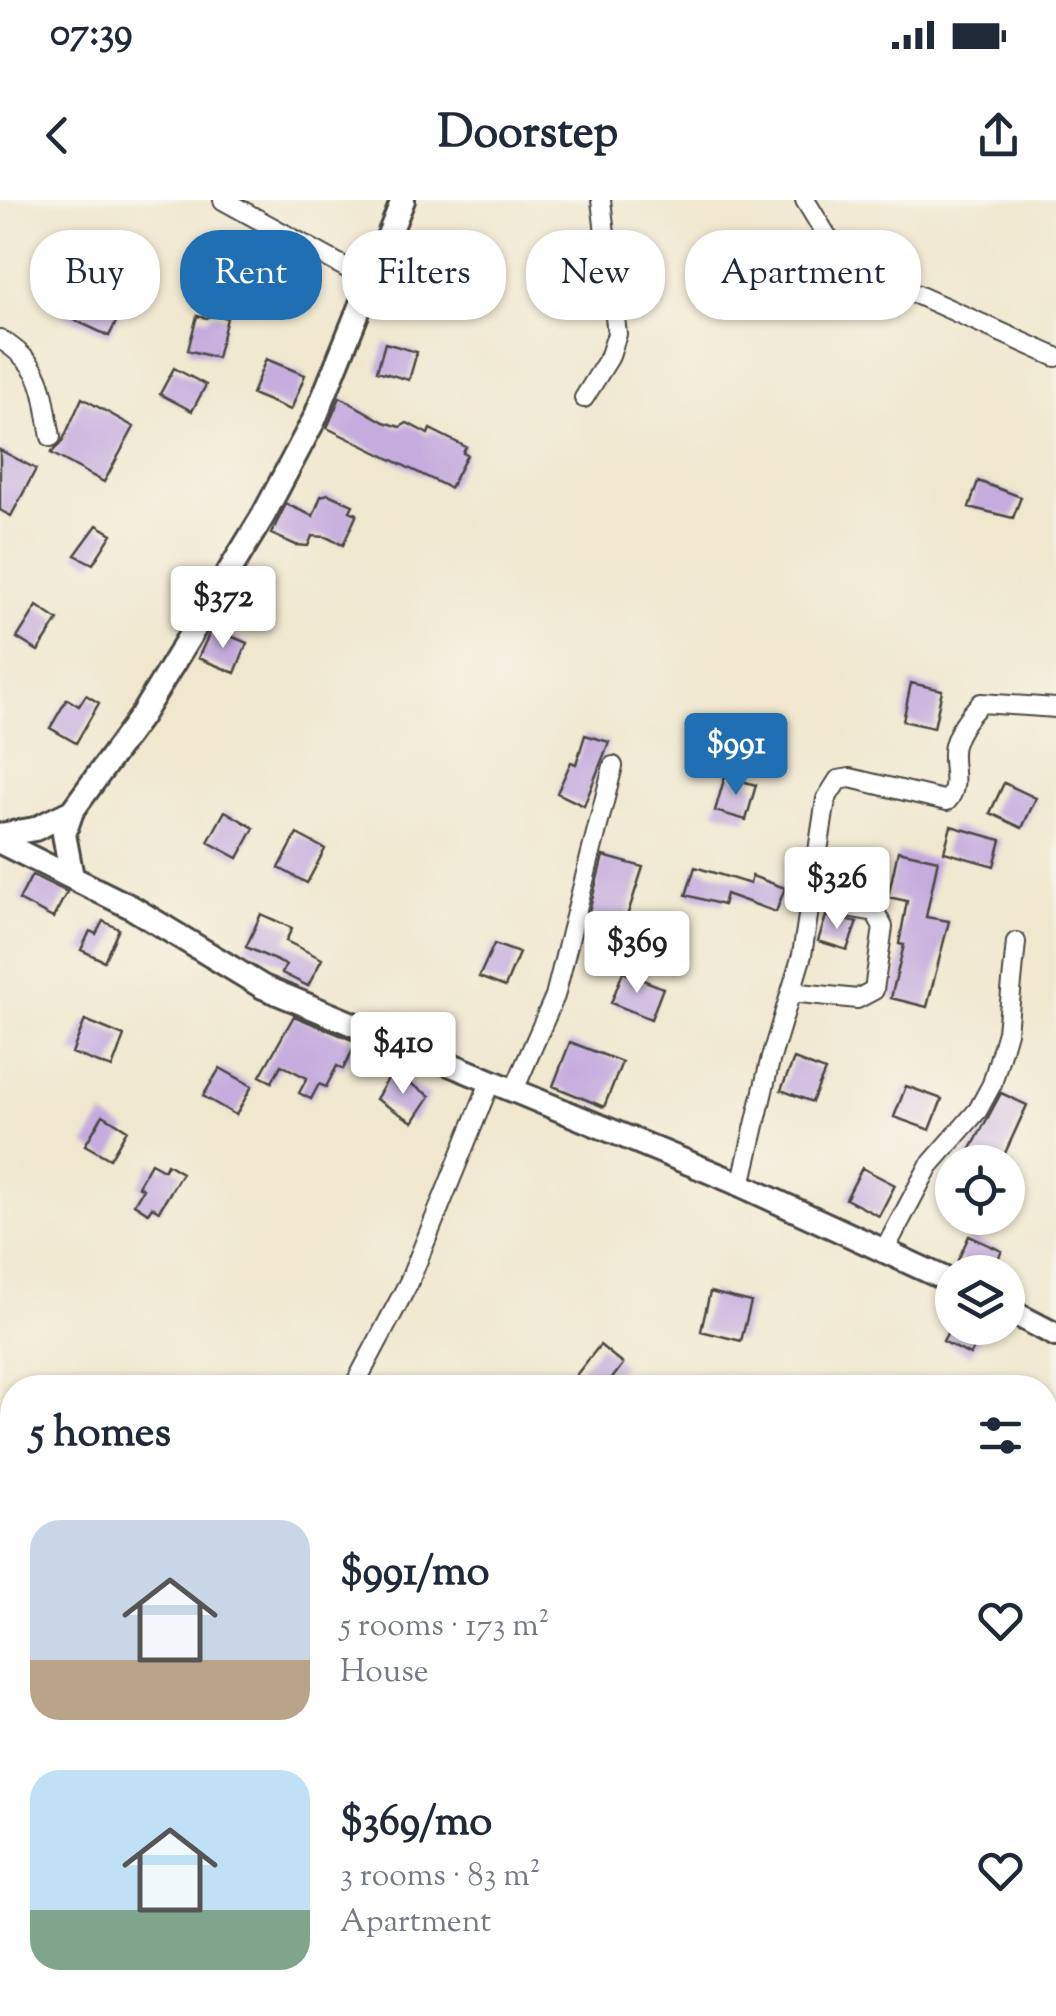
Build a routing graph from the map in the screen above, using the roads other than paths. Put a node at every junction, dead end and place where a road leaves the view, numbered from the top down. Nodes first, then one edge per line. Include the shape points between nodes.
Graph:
1 (223, 200) edge
2 (403, 200) edge
3 (601, 200) edge
4 (804, 200) edge
5 (392, 230) edge
6 (342, 265) edge
7 (356, 320) edge
8 (0, 339) edge
9 (1056, 357) edge
10 (584, 398) dead end
11 (52, 437) dead end
12 (1056, 708) edge
13 (614, 766) dead end
14 (72, 811) junction
15 (0, 838) edge
16 (72, 877) junction
17 (812, 901) junction
18 (1016, 942) dead end
19 (792, 992) junction
20 (491, 1080) junction
21 (514, 1090) junction
22 (741, 1185) junction
23 (883, 1254) junction
24 (935, 1275) edge
25 (1025, 1318) edge
26 (1056, 1334) edge
27 (360, 1375) edge

1 - 6 street
2 - 5 street
3 - 10 street via 617,334
4 - 9 street via 842,260
7 - 14 street via 263,516 141,716
8 - 11 street via 33,364 41,379
12 - 17 street via 982,703 953,748 956,782 947,800 838,780 826,800
13 - 21 street via 556,996
14 - 15 street
14 - 16 street via 64,834
15 - 16 street
16 - 20 street via 263,987
17 - 19 street
17 - 19 street via 875,912 884,926 874,990 857,999
18 - 23 street via 1007,1032 992,1084 928,1166
19 - 22 street
20 - 21 street
20 - 27 street via 410,1282
21 - 22 street
22 - 23 street
23 - 24 street
25 - 26 street

